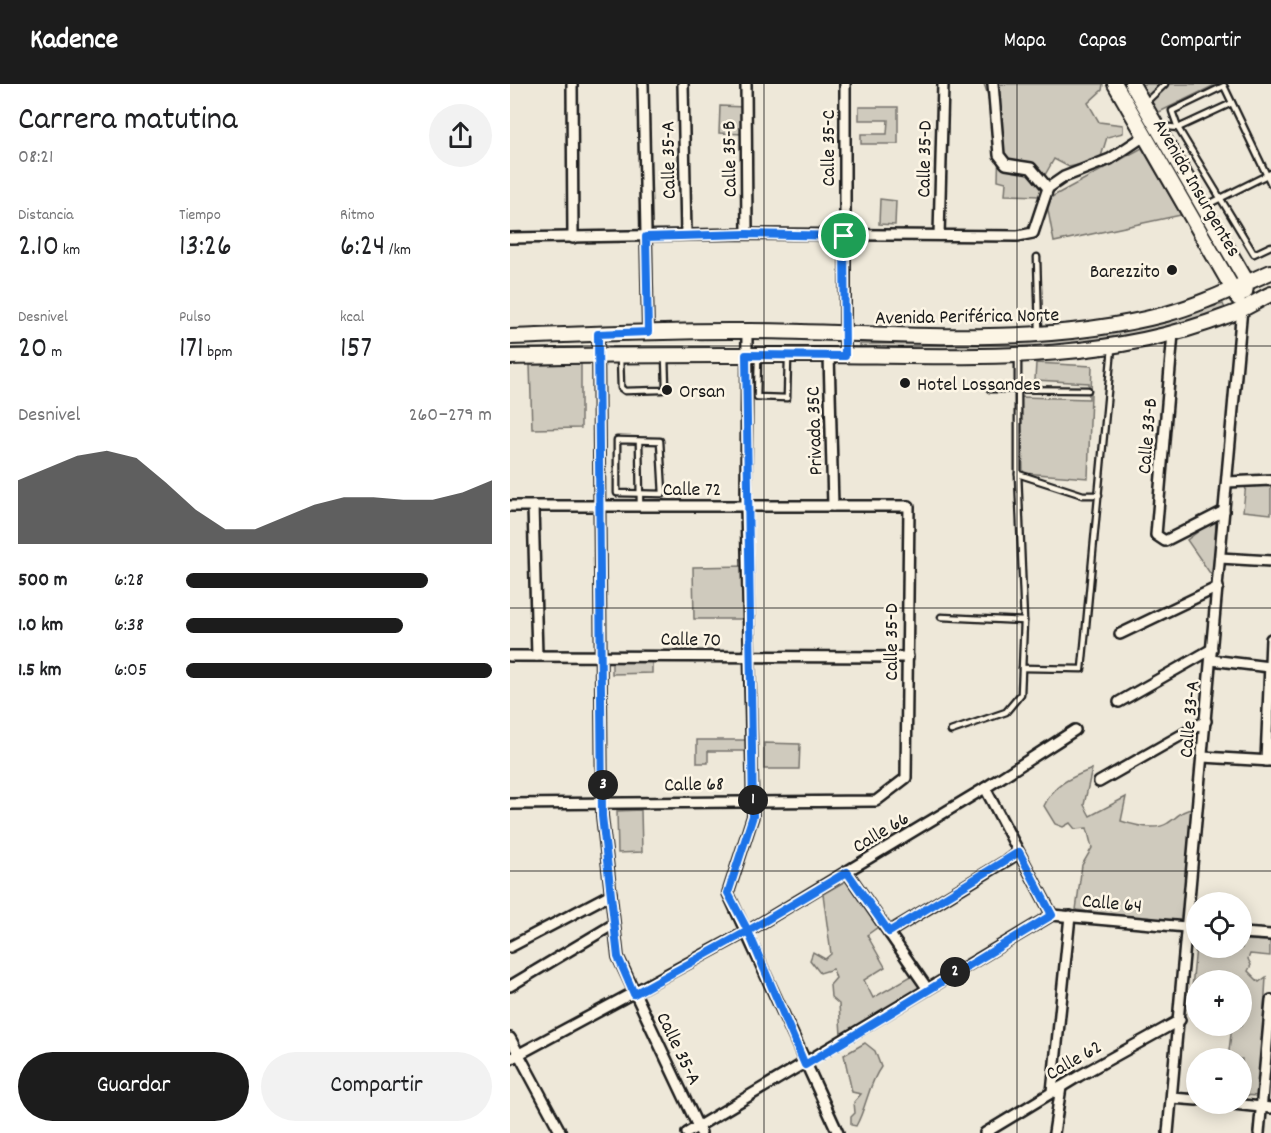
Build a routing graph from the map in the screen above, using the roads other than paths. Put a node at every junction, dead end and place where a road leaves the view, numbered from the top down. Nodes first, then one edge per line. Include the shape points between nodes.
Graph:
1 (572, 84) edge
2 (643, 84) edge
3 (683, 84) edge
4 (746, 84) edge
5 (845, 84) edge
6 (943, 84) edge
7 (993, 84) edge
8 (1115, 84) edge
9 (1131, 84) edge
10 (1165, 84) edge
11 (1232, 103) junction
12 (1143, 105) junction
13 (1178, 128) junction
14 (1150, 130) junction
15 (1269, 174) edge
16 (1271, 184) edge
17 (1048, 188) junction
18 (1220, 198) junction
19 (1202, 207) junction
20 (747, 234) junction
21 (686, 235) junction
22 (939, 235) junction
23 (844, 236) junction
24 (646, 237) junction
25 (510, 238) edge
26 (573, 238) junction
27 (1271, 246) edge
28 (1037, 257) dead end
29 (1271, 272) edge
30 (1247, 282) junction
31 (1234, 290) junction
32 (1271, 294) edge
33 (1242, 308) junction
34 (747, 331) junction
35 (648, 332) junction
36 (1173, 333) junction
37 (598, 334) junction
38 (846, 335) junction
39 (1039, 335) junction
40 (510, 338) edge
41 (1112, 345) junction
42 (597, 355) junction
43 (620, 355) junction
44 (665, 355) junction
45 (752, 355) junction
46 (829, 355) junction
47 (1018, 355) junction
48 (788, 356) junction
49 (845, 356) junction
50 (510, 357) edge
51 (1019, 388) junction
52 (990, 389) dead end
53 (1088, 390) dead end
54 (639, 441) junction
55 (1018, 474) junction
56 (1271, 480) edge
57 (1227, 482) junction
58 (640, 494) junction
59 (1099, 495) junction
60 (510, 506) edge
61 (533, 506) junction
62 (599, 506) junction
63 (640, 506) junction
64 (746, 506) junction
65 (833, 506) junction
66 (909, 506) joint
67 (1224, 511) junction
68 (1220, 558) junction
69 (1271, 561) edge
70 (1218, 587) junction
71 (941, 617) dead end
72 (1024, 621) junction
73 (1120, 634) dead end
74 (1271, 639) edge
75 (1212, 649) junction
76 (1270, 652) edge
77 (601, 655) junction
78 (510, 656) edge
79 (537, 656) junction
80 (750, 657) junction
81 (908, 657) junction
82 (1211, 660) junction
83 (1269, 667) junction
84 (1022, 668) junction
85 (1119, 702) dead end
86 (1206, 721) junction
87 (1075, 730) dead end
88 (951, 731) dead end
89 (1203, 756) junction
90 (1268, 761) edge
91 (906, 778) joint
92 (1100, 782) dead end
93 (985, 788) junction
94 (753, 800) junction
95 (603, 802) junction
96 (510, 804) edge
97 (1019, 852) junction
98 (847, 872) junction
99 (1194, 892) edge
100 (611, 894) junction
101 (1052, 915) junction
102 (1070, 916) junction
103 (614, 924) junction
104 (1186, 927) edge
105 (748, 931) junction
106 (889, 932) junction
107 (1252, 934) edge
108 (1271, 936) edge
109 (510, 947) edge
110 (1188, 958) edge
111 (510, 986) edge
112 (927, 988) junction
113 (634, 994) junction
114 (1271, 1000) edge
115 (1180, 1020) junction
116 (510, 1038) edge
117 (514, 1057) edge
118 (805, 1065) junction
119 (1056, 1089) junction
120 (1172, 1098) junction
121 (1186, 1099) edge
122 (1266, 1107) edge
123 (699, 1130) edge
124 (561, 1133) edge
125 (687, 1133) edge
126 (838, 1133) edge
127 (985, 1133) edge
128 (1054, 1133) edge
129 (1168, 1133) edge
130 (1259, 1133) edge

1 - 26 street
2 - 24 street
3 - 21 street, Calle 35-A
4 - 20 street, Calle 35-B
5 - 23 street, Calle 35-C
6 - 22 street, Calle 35-D
7 - 17 street via 999,155 1006,164 1031,168
8 - 14 main road, Avenida Insurgentes
9 - 12 main road, Avenida Insurgentes
10 - 12 lane
11 - 13 lane
11 - 13 lane via 1224,86 1172,111
11 - 15 lane
12 - 14 main road, Avenida Insurgentes
13 - 14 lane
13 - 18 lane
14 - 17 street via 1110,159 1064,177
14 - 19 main road, Avenida Insurgentes
14 - 31 main road, Avenida Insurgentes
15 - 16 lane
15 - 18 lane
17 - 22 street via 1033,233
18 - 19 lane
18 - 27 lane via 1254,254
19 - 30 main road, Avenida Insurgentes
20 - 21 street
20 - 23 street
21 - 24 street
22 - 23 street
23 - 38 street, Calle 35-C
24 - 26 street
24 - 35 street
25 - 26 street
28 - 39 lane
29 - 30 main road, Avenida Periférica Norte
30 - 31 main road, Avenida Periférica Norte
30 - 33 main road
31 - 33 main road, Avenida Insurgentes
31 - 39 main road, Avenida Periférica Norte via 1167,314
32 - 33 main road, Avenida Periférica Norte
33 - 36 main road, Avenida Periférica Norte
33 - 57 street, Calle 33-A
34 - 35 main road, Avenida Periférica Norte
34 - 38 main road, Avenida Periférica Norte
34 - 45 street
35 - 37 main road, Avenida Periférica Norte
36 - 41 main road, Avenida Periférica Norte
36 - 67 street, Calle 33-B via 1156,535 1165,541
37 - 40 main road, Avenida Periférica Norte
37 - 42 street, Calle 35-A
38 - 39 main road, Avenida Periférica Norte
38 - 49 street, Calle 35-C
41 - 47 main road, Avenida Periférica Norte
41 - 59 lane
42 - 43 main road, Avenida Periférica Norte
42 - 50 main road, Avenida Periférica Norte
42 - 62 street, Calle 35-A
43 - 44 main road, Avenida Periférica Norte
43 - 44 lane via 621,388 625,391 666,388
44 - 45 main road, Avenida Periférica Norte
45 - 48 main road, Avenida Periférica Norte
45 - 48 lane via 757,397 787,398
45 - 64 street
46 - 48 main road, Avenida Periférica Norte
46 - 49 main road, Avenida Periférica Norte
46 - 65 street, Privada 35C
47 - 49 main road, Avenida Periférica Norte
47 - 51 lane
51 - 52 lane
51 - 53 lane
51 - 55 lane
54 - 58 lane
54 - 58 lane via 660,441 663,494
54 - 58 lane via 617,440 617,493
55 - 59 lane via 1083,495
55 - 72 lane
56 - 57 street
57 - 67 street, Calle 33-A
58 - 63 lane
59 - 84 lane via 1082,669
60 - 61 street, Calle 72
61 - 62 street, Calle 72
61 - 79 street
62 - 63 street, Calle 72
62 - 77 street, Calle 35-A
63 - 64 street, Calle 72
64 - 65 street, Calle 72
64 - 80 street
65 - 66 street, Calle 72
66 - 81 street, Calle 35-D
67 - 68 street, Calle 33-A
68 - 69 street
68 - 70 street, Calle 33-A
70 - 73 street
70 - 75 street, Calle 33-A
71 - 72 lane
72 - 84 lane
74 - 76 street
75 - 82 street, Calle 33-A
75 - 85 street
76 - 83 street
77 - 79 street, Calle 70
77 - 80 street, Calle 70
77 - 95 street, Calle 35-A
78 - 79 street, Calle 70
80 - 81 street, Calle 70
80 - 94 street
81 - 91 street, Calle 35-D
82 - 83 street
82 - 86 street, Calle 33-A
83 - 90 street
84 - 88 lane via 1022,694 1006,712
86 - 89 street, Calle 33-A
86 - 92 street
87 - 93 street, Calle 66
89 - 90 street
89 - 99 street, Calle 33-A
91 - 94 street, Calle 68 via 876,801
93 - 97 street
93 - 98 street, Calle 66
94 - 95 street, Calle 68
94 - 105 street via 753,816 728,893
95 - 96 street, Calle 68
95 - 100 street, Calle 35-A
97 - 101 street
97 - 106 street
98 - 105 street, Calle 66
98 - 106 street
100 - 103 street, Calle 35-A
100 - 109 street
101 - 102 street, Calle 64
101 - 112 street, Calle 64
102 - 104 street, Calle 64
102 - 119 street
103 - 111 street
103 - 113 street, Calle 35-A via 618,957
105 - 113 street, Calle 66
105 - 118 street
106 - 112 street
107 - 108 street
110 - 115 street, Calle 33-A
112 - 118 street, Calle 64
113 - 117 street, Calle 66
113 - 123 street, Calle 35-A
114 - 122 street
115 - 119 street, Calle 62
115 - 120 street, Calle 33-A
116 - 117 street
117 - 124 street
118 - 123 street, Calle 64
118 - 126 street
119 - 127 street, Calle 62
119 - 128 street
120 - 121 street
120 - 129 street, Calle 33-A
122 - 130 street
123 - 125 street, Calle 64

